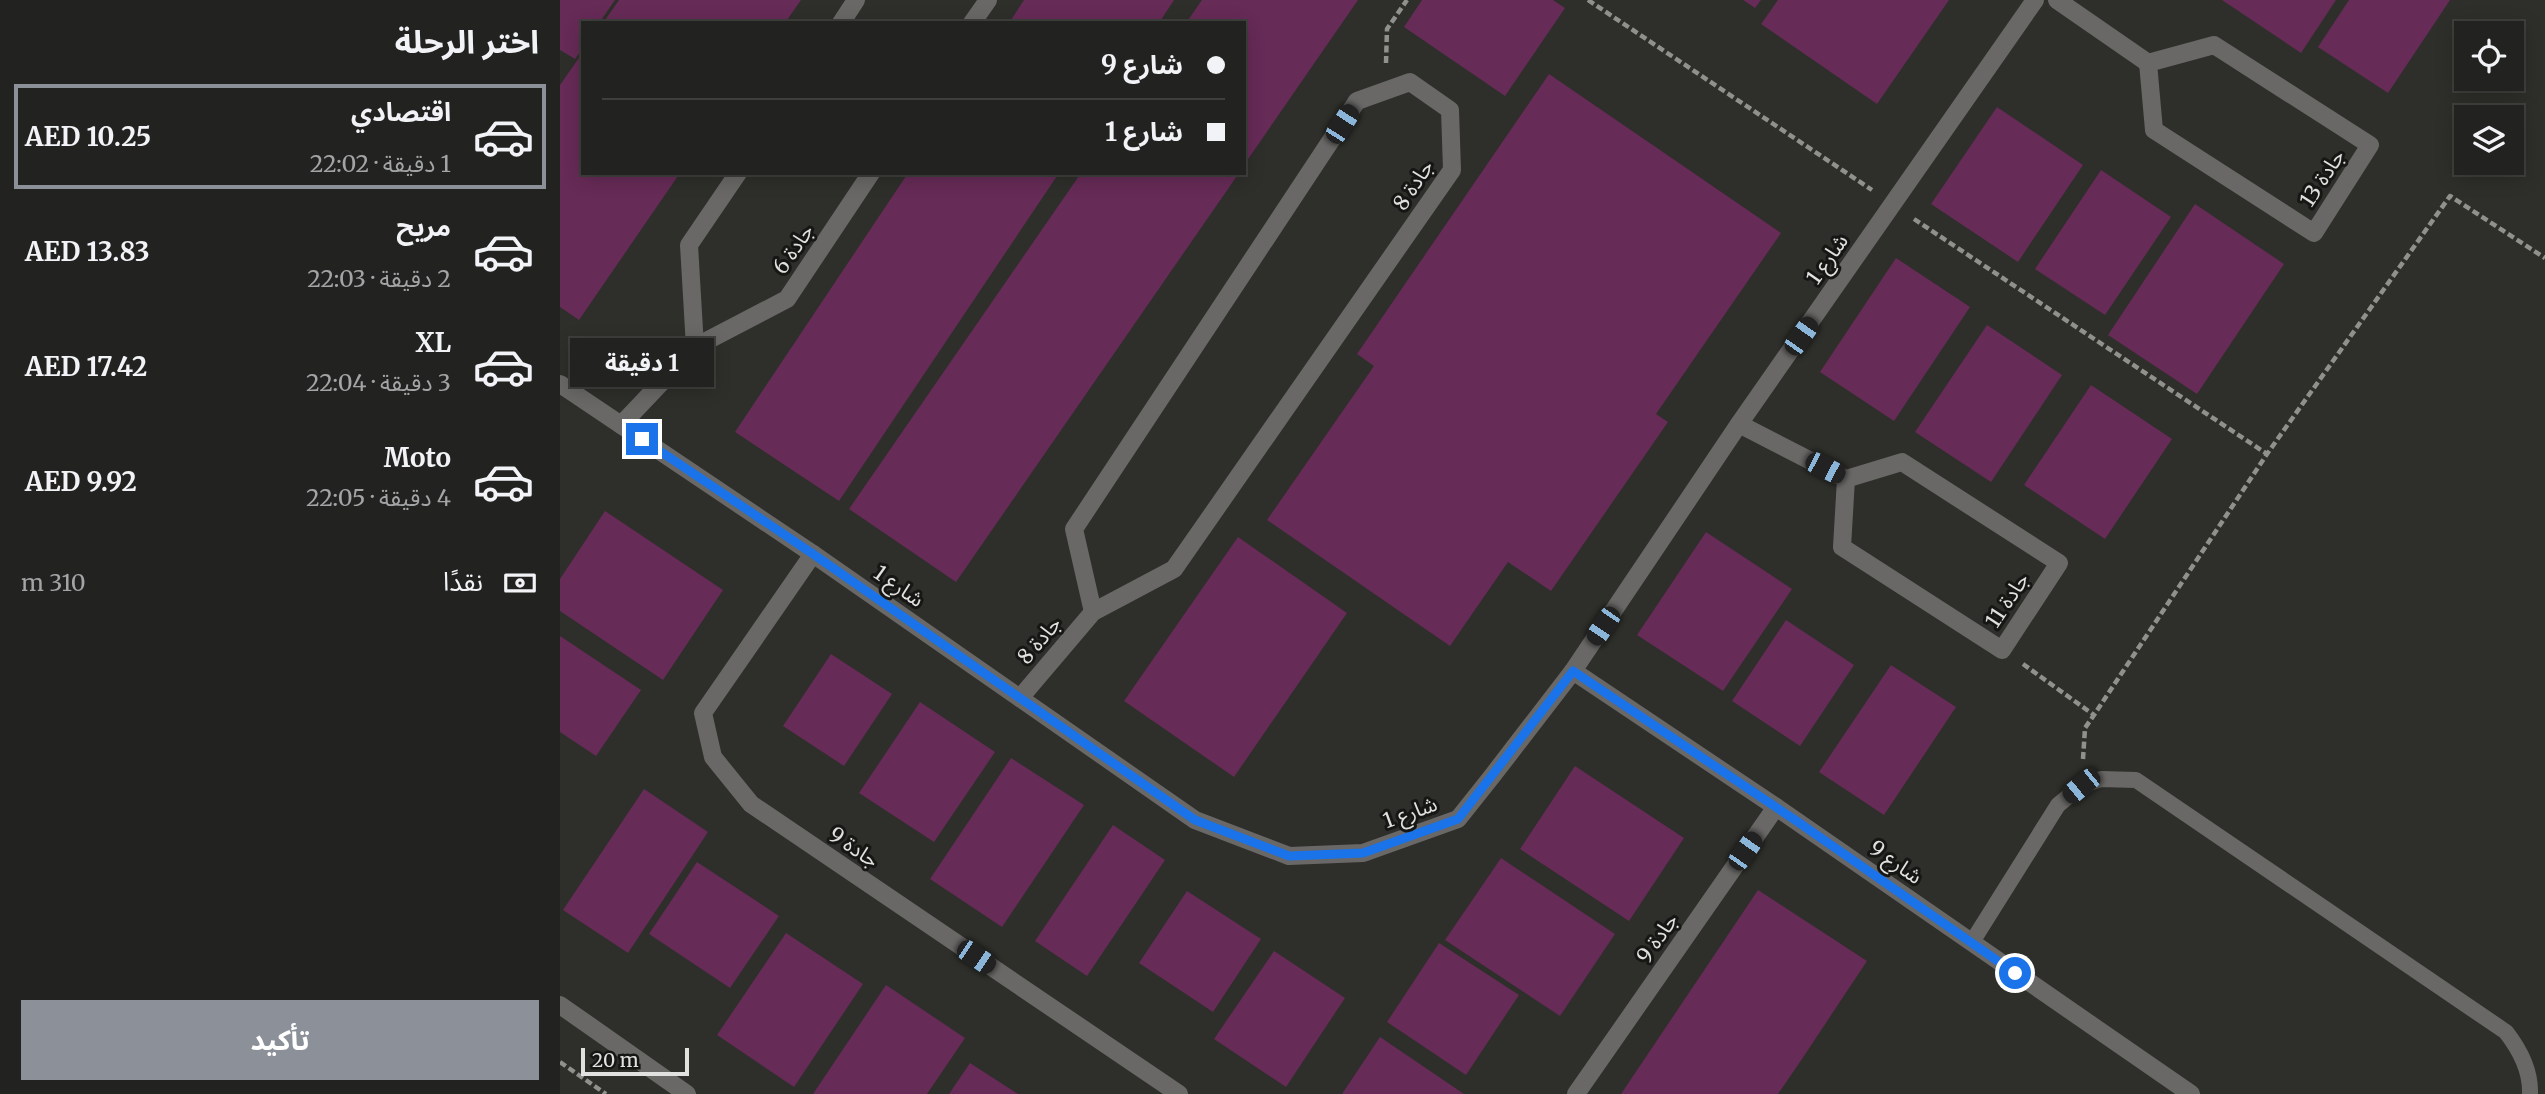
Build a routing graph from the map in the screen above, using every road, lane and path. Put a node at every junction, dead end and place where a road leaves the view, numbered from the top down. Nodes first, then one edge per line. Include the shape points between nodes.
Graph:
1 (856, 0) edge
2 (988, 0) edge
3 (1407, 0) edge
4 (1588, 0) edge
5 (2035, 0) edge
6 (2057, 0) edge
7 (842, 21) edge
8 (973, 21) edge
9 (2148, 63) junction
10 (1386, 91) junction
11 (737, 175) edge
12 (870, 175) edge
13 (1893, 204) junction
14 (2545, 258) edge
15 (695, 347) junction
16 (560, 384) edge
17 (1740, 424) junction
18 (621, 425) junction
19 (2267, 454) junction
20 (1846, 479) junction
21 (813, 554) junction
22 (1093, 612) junction
23 (2002, 650) junction
24 (1573, 671) junction
25 (1020, 698) junction
26 (2094, 715) junction
27 (2081, 786) junction
28 (1776, 807) junction
29 (1972, 942) junction
30 (560, 1005) edge
31 (560, 1062) edge
32 (606, 1094) edge
33 (687, 1094) edge
34 (1180, 1094) edge
35 (1576, 1094) edge
36 (2191, 1094) edge
37 (2530, 1094) edge

1 - 7 street
2 - 8 street
3 - 10 path via 1387,29
4 - 13 path
5 - 13 street, شارع 1
6 - 9 street
9 - 9 street, جادة 13 via 2214,45 2371,145 2314,233 2154,130
10 - 22 street, جادة 8 via 1357,101 1074,529
10 - 22 street, جادة 8 via 1410,82 1450,110 1452,170 1174,569
11 - 15 street via 689,245
12 - 15 street, جادة 6 via 787,299
13 - 17 street, شارع 1
13 - 19 path
14 - 19 path via 2450,195
15 - 18 street, جادة 6
16 - 18 street, شارع 1
17 - 20 street
17 - 24 street, شارع 1
18 - 21 street, شارع 1
19 - 26 path
20 - 23 street, جادة 11 via 1842,547
20 - 23 street, جادة 11 via 1902,462 2059,563
21 - 25 street, شارع 1
21 - 34 street, جادة 9 via 703,713 713,757 751,804
22 - 25 street, جادة 8
23 - 26 path
24 - 25 street, شارع 1 via 1458,819 1363,853 1289,856 1195,820
24 - 28 street, شارع 9
26 - 27 path via 2085,728
27 - 29 lane via 2058,805
27 - 37 lane via 2101,779 2136,780 2483,1016 2519,1048 2531,1080
28 - 29 street, شارع 9
28 - 35 street, جادة 9
29 - 36 street, شارع 9
30 - 33 street
31 - 32 path

